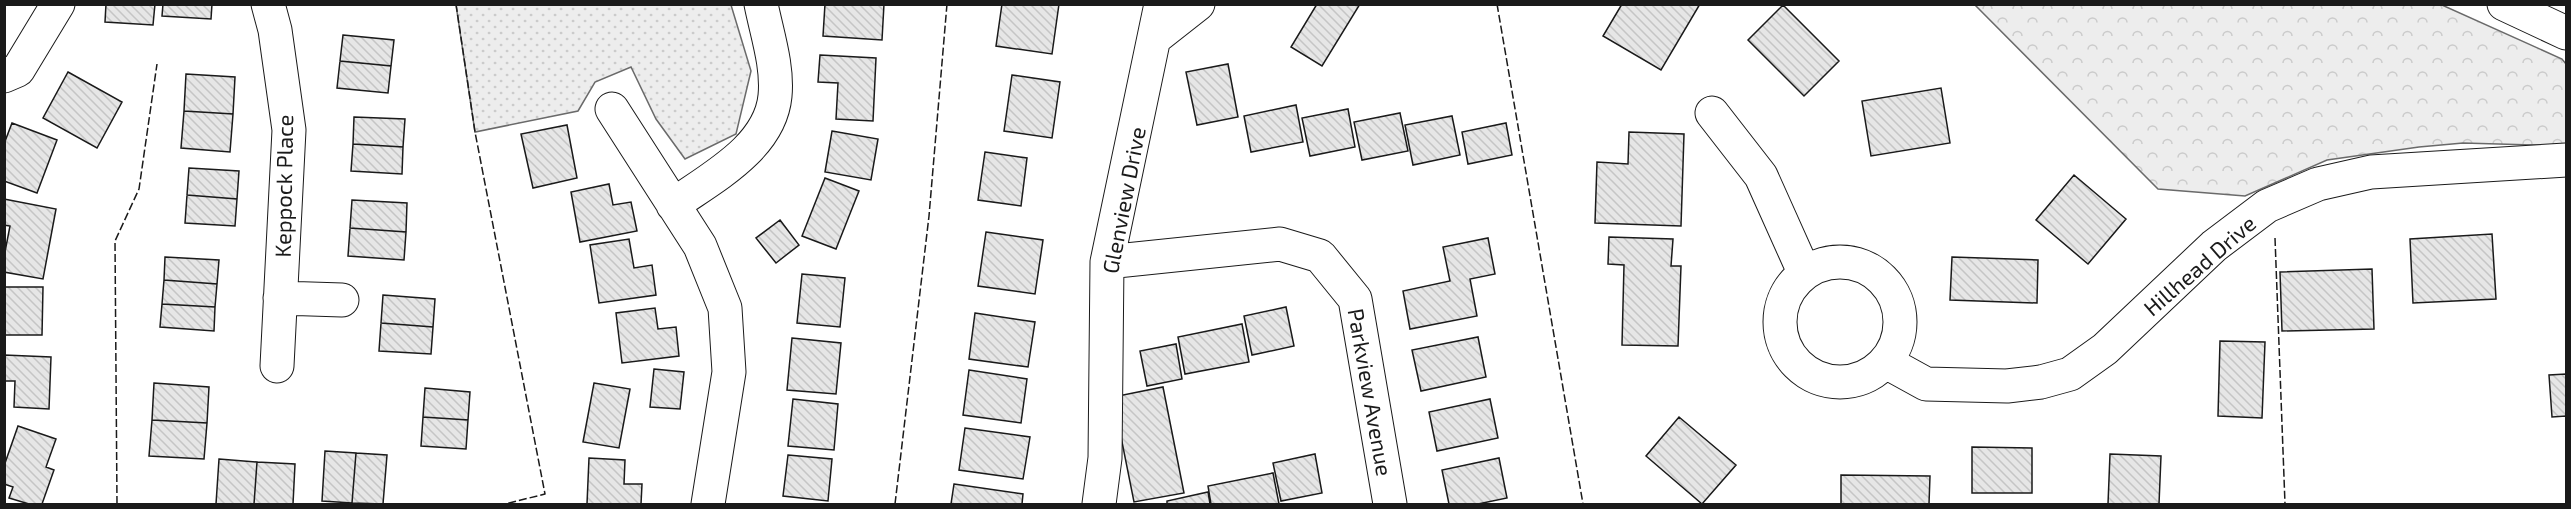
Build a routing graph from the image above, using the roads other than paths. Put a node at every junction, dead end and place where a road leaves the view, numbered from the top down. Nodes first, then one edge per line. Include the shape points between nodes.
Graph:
1 (58, 4) edge
2 (268, 4) edge
3 (761, 4) edge
4 (1161, 4) edge
5 (1198, 4) edge
6 (2504, 4) edge
7 (2566, 33) edge
8 (1156, 37) junction
9 (4, 76) edge
10 (612, 109) dead end
11 (1712, 113) dead end
12 (2566, 160) edge
13 (673, 205) junction
14 (1107, 262) junction
15 (1804, 272) junction
16 (280, 298) junction
17 (342, 300) dead end
18 (1886, 362) junction
19 (277, 366) dead end
20 (708, 504) edge
21 (1099, 504) edge
22 (1390, 504) edge

1 - 9 street via 18,70
2 - 16 street, Keppock Place via 289,130
3 - 13 street via 773,61 775,98 766,125 752,146
4 - 8 street, Glenview Drive
5 - 8 street
6 - 7 street
8 - 14 street, Glenview Drive
10 - 13 street
11 - 15 street via 1761,176
12 - 18 street, Hillhead Drive via 2371,172 2318,184 2267,206 2214,246 2105,350 2070,374 2007,386 1926,384
13 - 20 street via 700,246 725,308 729,372
14 - 21 street, Glenview Drive via 1105,458
14 - 22 street, Parkview Avenue via 1280,244 1320,256 1355,299
15 - 18 street via 1837,260 1872,269 1895,295 1901,330
15 - 18 street via 1783,299 1779,333 1794,363 1823,381 1858,381
16 - 17 street
16 - 19 street, Keppock Place

